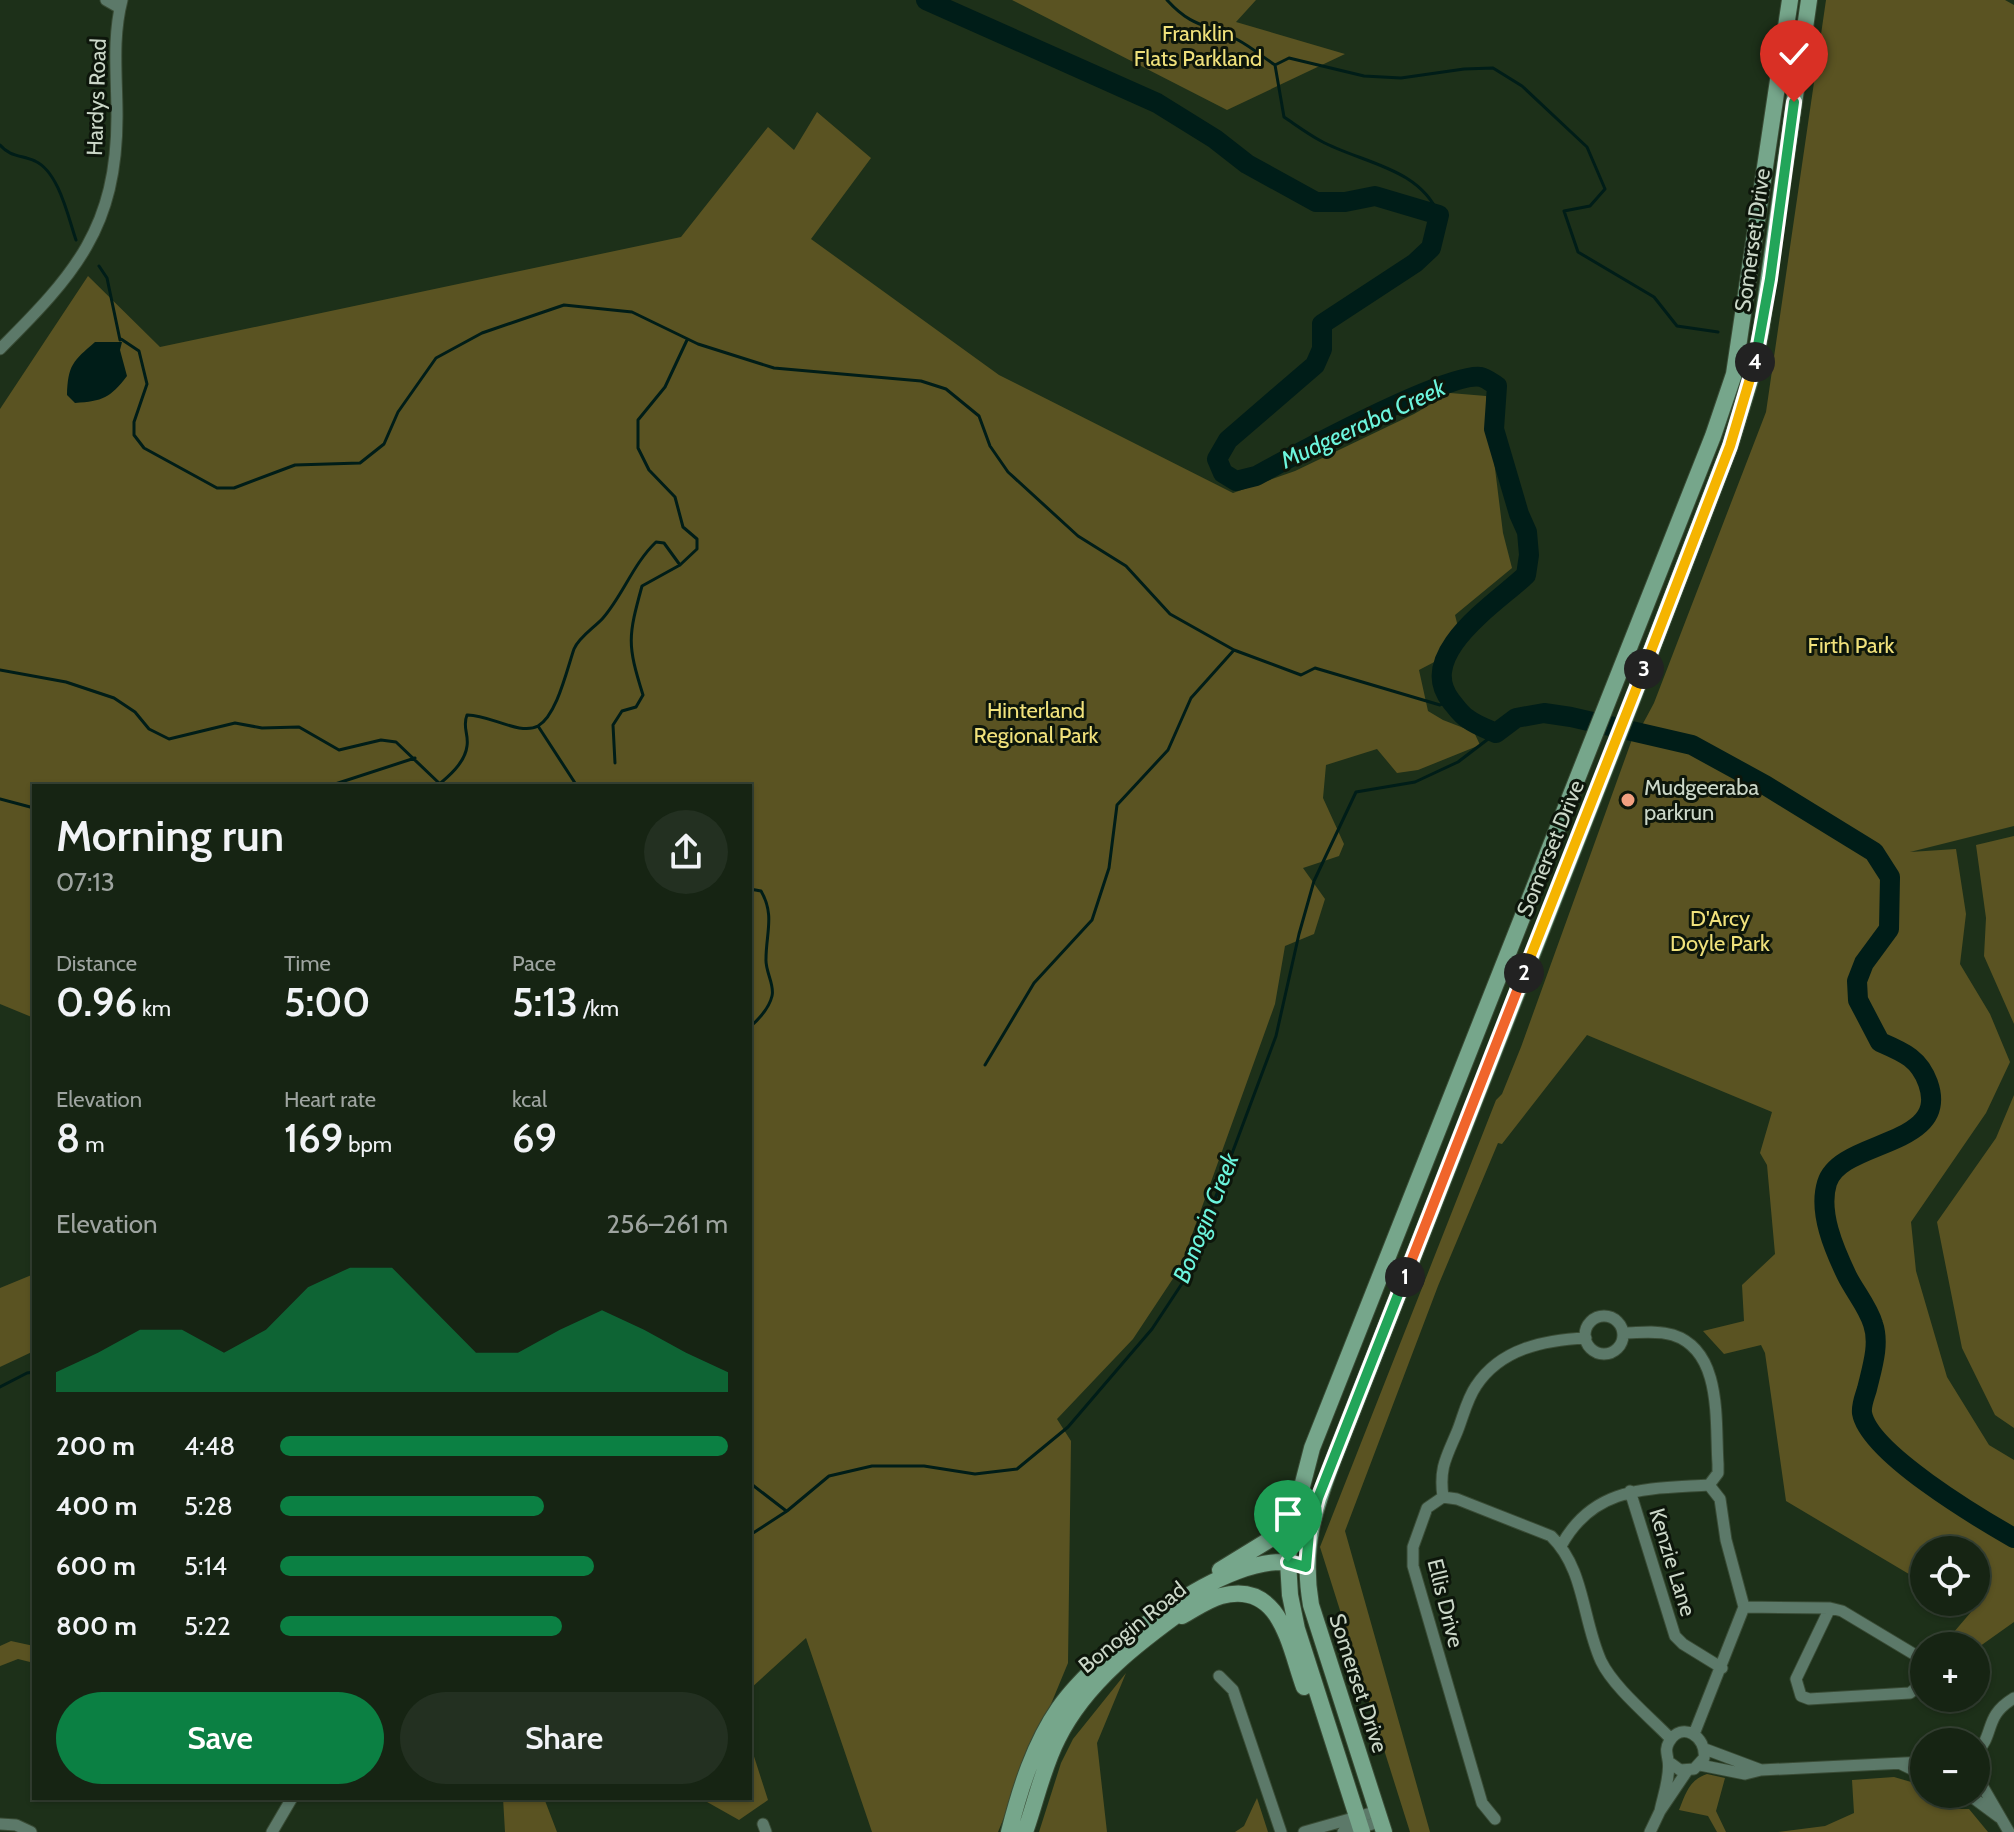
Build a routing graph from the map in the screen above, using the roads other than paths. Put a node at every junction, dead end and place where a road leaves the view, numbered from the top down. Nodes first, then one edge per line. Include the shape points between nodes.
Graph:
1 (106, 0) edge
2 (1790, 0) edge
3 (1809, 0) edge
4 (121, 4) edge
5 (0, 349) edge
6 (1454, 1091) junction
7 (1475, 1099) junction
8 (1623, 1333) junction
9 (1586, 1338) junction
10 (1709, 1485) junction
11 (1630, 1491) junction
12 (1443, 1497) junction
13 (1293, 1517) junction
14 (1561, 1546) junction
15 (1288, 1567) junction
16 (1306, 1567) junction
17 (1744, 1607) junction
18 (1830, 1608) junction
19 (1165, 1618) junction
20 (1910, 1652) edge
21 (1722, 1668) junction
22 (1219, 1676) dead end
23 (1910, 1693) edge
24 (2014, 1698) edge
25 (1323, 1715) junction
26 (1990, 1728) edge
27 (1694, 1734) junction
28 (1057, 1738) junction
29 (1671, 1739) junction
30 (1705, 1749) junction
31 (1669, 1762) junction
32 (1910, 1762) edge
33 (1896, 1763) junction
34 (1700, 1765) junction
35 (1910, 1769) edge
36 (1761, 1770) junction
37 (1687, 1771) junction
38 (1990, 1799) edge
39 (291, 1800) edge
40 (1988, 1808) edge
41 (1660, 1811) junction
42 (1495, 1819) dead end
43 (2003, 1819) junction
44 (1381, 1822) edge
45 (0, 1824) edge
46 (1360, 1825) edge
47 (1011, 1826) edge
48 (31, 1832) edge
49 (272, 1832) edge
50 (1025, 1832) edge
51 (1281, 1832) edge
52 (1304, 1832) edge
53 (1343, 1832) edge
54 (1650, 1832) edge
55 (2009, 1832) edge

1 - 4 street
2 - 6 main road, Somerset Drive via 1734,374
3 - 7 main road, Somerset Drive via 1752,374 1730,446
4 - 5 street, Hardys Road via 115,59 116,156 109,198 75,267
6 - 7 main road
6 - 13 main road, Somerset Drive via 1312,1448
7 - 16 main road, Somerset Drive via 1318,1498
8 - 9 street via 1619,1346 1609,1353 1596,1352
8 - 9 street via 1619,1323 1604,1316 1593,1320
8 - 10 street via 1671,1334 1704,1359 1712,1381 1718,1464
9 - 12 street via 1527,1346 1482,1379 1440,1475
10 - 11 street
10 - 17 street via 1720,1499
11 - 14 street via 1603,1500 1571,1526
11 - 21 street, Kenzie Lane via 1675,1636
12 - 14 street via 1551,1536
12 - 42 street, Ellis Drive via 1427,1508 1413,1547 1413,1566 1482,1803
13 - 15 main road, Somerset Drive
13 - 19 main road via 1277,1535 1182,1595
14 - 29 street via 1572,1562 1601,1661
15 - 16 main road, Bonogin Road
15 - 19 main road, Bonogin Road via 1250,1567 1231,1574
15 - 25 main road, Somerset Drive via 1297,1629
16 - 44 main road, Somerset Drive via 1322,1644
17 - 18 street
17 - 21 street
18 - 20 street
18 - 23 street via 1796,1679 1801,1696
19 - 25 main road via 1223,1596 1261,1599 1280,1620 1307,1696
19 - 28 main road, Bonogin Road via 1093,1685
19 - 47 main road, Bonogin Road via 1096,1664 1058,1709 1033,1756
21 - 27 street
22 - 51 street via 1233,1690
24 - 26 street via 1997,1709
25 - 46 main road, Somerset Drive
27 - 29 street via 1681,1732
27 - 30 street
28 - 47 main road via 1037,1773 1023,1817
28 - 50 main road, Bonogin Road
29 - 31 street via 1666,1748
30 - 34 street
30 - 36 street
31 - 37 street
31 - 41 street
32 - 33 street
33 - 35 street
33 - 36 street
34 - 36 street via 1745,1774
34 - 37 street
37 - 41 street
38 - 43 street
39 - 49 street
40 - 43 street
41 - 54 street
43 - 55 street
44 - 46 street
45 - 48 street
46 - 52 street
46 - 53 street

